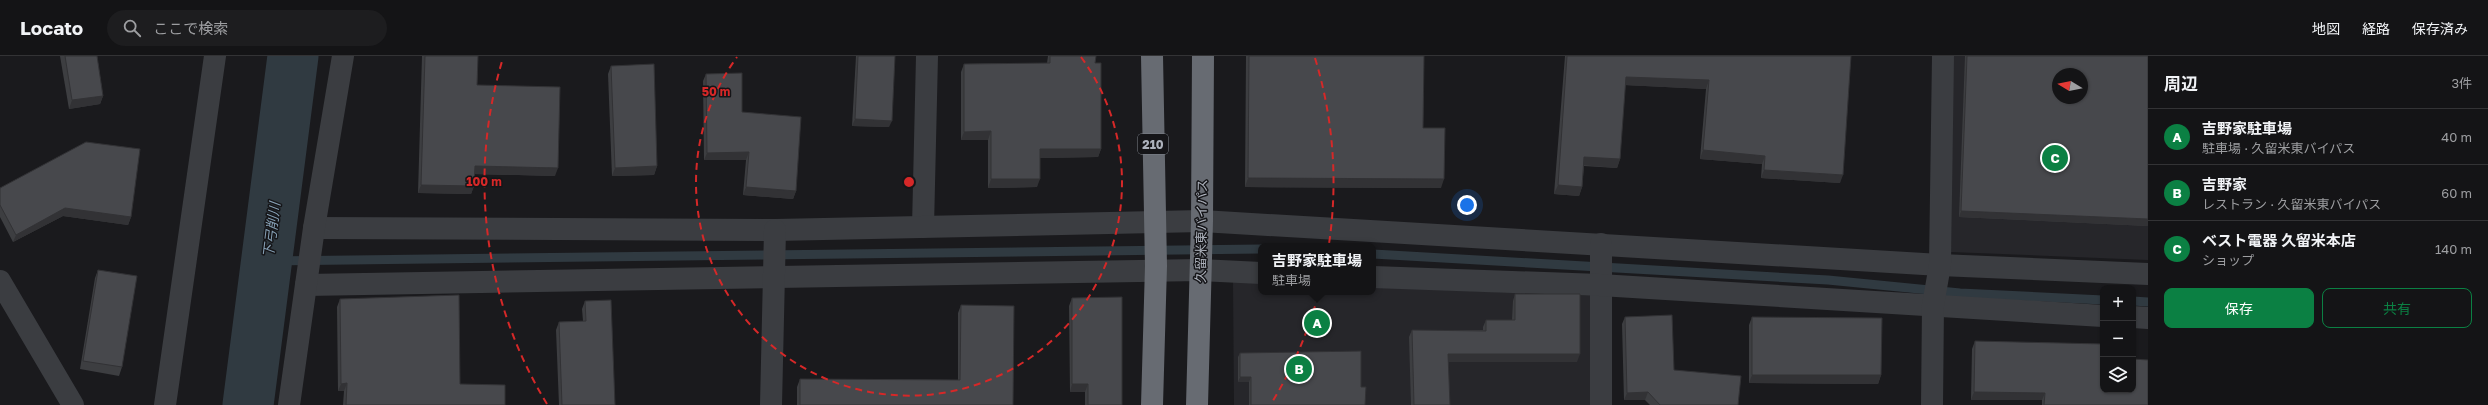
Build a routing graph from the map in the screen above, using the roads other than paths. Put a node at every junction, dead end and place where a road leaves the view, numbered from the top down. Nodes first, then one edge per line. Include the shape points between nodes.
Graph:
1 (215, 56) edge
2 (343, 56) edge
3 (926, 56) edge
4 (1152, 56) edge
5 (1203, 56) edge
6 (1942, 56) edge
7 (1154, 226) junction
8 (1202, 226) junction
9 (922, 227) junction
10 (314, 228) junction
11 (775, 230) junction
12 (1601, 244) junction
13 (1940, 265) junction
14 (1156, 269) junction
15 (1200, 269) junction
16 (1258, 273) edge
17 (2148, 274) edge
18 (1376, 277) edge
19 (774, 279) junction
20 (0, 281) edge
21 (306, 285) junction
22 (1600, 285) junction
23 (1933, 305) junction
24 (2100, 316) edge
25 (2136, 317) edge
26 (2148, 318) edge
27 (73, 405) edge
28 (165, 405) edge
29 (289, 405) edge
30 (771, 405) edge
31 (1152, 405) edge
32 (1197, 405) edge
33 (1601, 405) edge
34 (1932, 405) edge

1 - 28 street
2 - 10 street
3 - 9 street
4 - 7 highway, 210
5 - 8 highway, 久留米東バイパス
6 - 13 street
7 - 8 street
7 - 9 street
7 - 14 highway, 210
8 - 12 street
8 - 15 highway, 久留米東バイパス
9 - 11 street
10 - 11 street
10 - 21 street
11 - 19 street
12 - 13 street
12 - 22 street
13 - 17 street
13 - 23 street
14 - 15 street
14 - 19 street
14 - 31 highway, 210
15 - 16 street
15 - 32 highway, 久留米東バイパス
18 - 22 street
19 - 21 street
19 - 30 street
20 - 27 street
21 - 29 street
22 - 23 street
22 - 33 street
23 - 24 street
23 - 34 street
25 - 26 street

